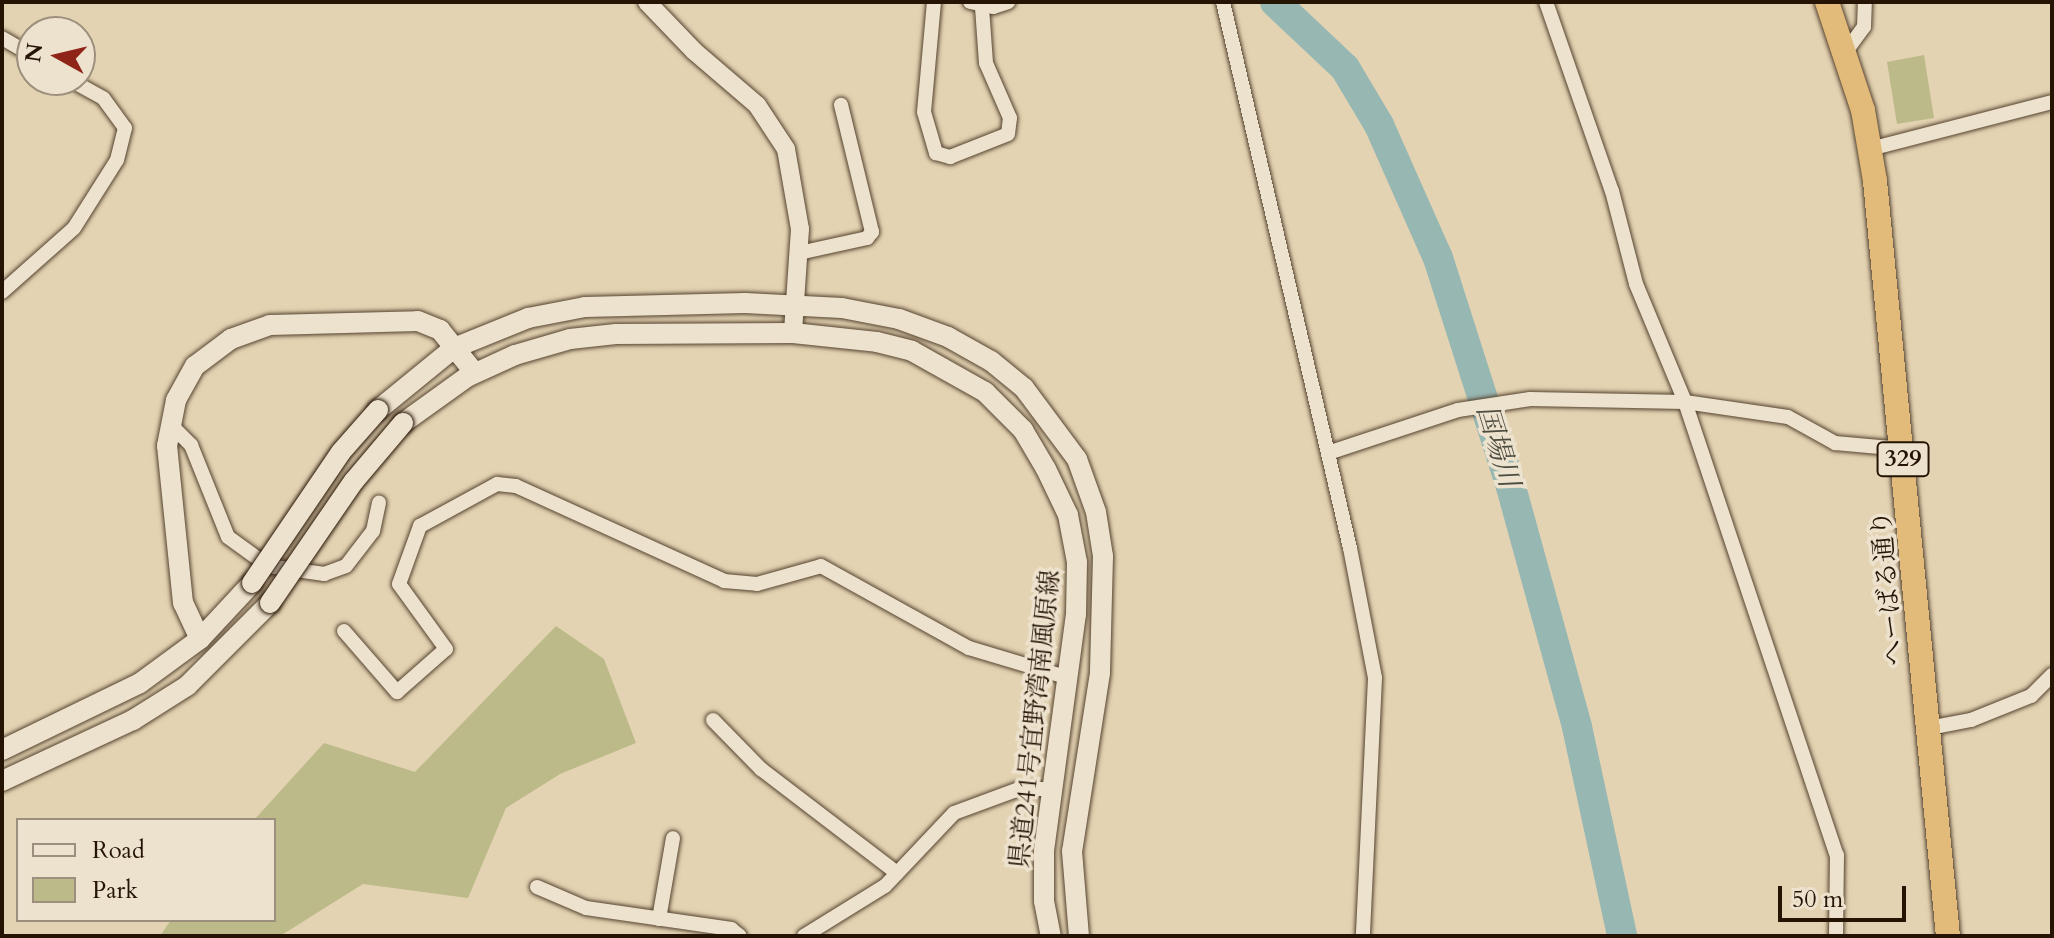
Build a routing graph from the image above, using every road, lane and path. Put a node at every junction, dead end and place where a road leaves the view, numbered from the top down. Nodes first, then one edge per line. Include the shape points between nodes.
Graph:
1 (647, 2) edge
2 (934, 2) edge
3 (1008, 2) edge
4 (1223, 2) edge
5 (1546, 2) edge
6 (1827, 2) edge
7 (1865, 2) edge
8 (976, 4) edge
9 (1847, 50) junction
10 (96, 94) edge
11 (2052, 102) edge
12 (841, 105) dead end
13 (1870, 149) junction
14 (799, 253) junction
15 (2, 292) edge
16 (795, 305) junction
17 (793, 333) junction
18 (454, 348) junction
19 (475, 373) junction
20 (1685, 402) junction
21 (170, 424) junction
22 (1902, 449) junction
23 (1328, 453) junction
24 (379, 503) dead end
25 (344, 631) dead end
26 (200, 639) junction
27 (2052, 675) edge
28 (1069, 678) junction
29 (713, 720) dead end
30 (1929, 728) junction
31 (2, 750) edge
32 (2, 781) edge
33 (1053, 789) junction
34 (673, 838) dead end
35 (897, 873) junction
36 (537, 887) dead end
37 (659, 919) junction
38 (687, 929) edge
39 (740, 936) edge
40 (804, 936) edge
41 (1051, 936) edge
42 (1079, 936) edge
43 (1363, 936) edge
44 (1836, 936) edge
45 (1948, 936) edge

1 - 14 street via 773,125 794,181
2 - 8 street via 924,112 936,153 950,157 1008,134 1010,118 986,63
3 - 8 street
4 - 23 street
5 - 20 street via 1612,191 1636,284
6 - 9 highway, へーばる通り / 329
7 - 9 street via 1864,27
9 - 13 highway, へーばる通り / 329
10 - 15 street via 125,128 117,160 74,228
11 - 13 street
12 - 14 street via 872,232 867,238
13 - 22 highway, へーばる通り / 329
14 - 16 street
16 - 17 street
16 - 18 main road, 県道241号宜野湾南風原線 via 585,307 517,322
16 - 42 main road, 県道241号宜野湾南風原線 via 899,319 948,337 1024,388 1077,459 1096,512 1105,611 1072,851
17 - 19 main road, 県道241号宜野湾南風原線 via 570,339
17 - 28 main road, 県道241号宜野湾南風原線 via 912,351 985,392 1023,430 1068,515 1075,550
18 - 19 main road
18 - 21 main road via 440,330 418,321 297,322 250,330 195,366
18 - 26 main road, 県道241号宜野湾南風原線, bridge via 378,410 341,452 252,583
19 - 32 main road, 県道241号宜野湾南風原線, bridge via 403,423 354,481 270,603 187,686 133,720
20 - 22 street via 1788,417 1835,443
20 - 23 street via 1530,399 1458,410
20 - 44 street via 1837,855
21 - 24 street via 191,445 228,537 268,566 309,574 346,566 373,531
21 - 26 main road via 168,471 179,576 187,620
22 - 30 highway, へーばる通り / 329
23 - 43 street via 1375,678
25 - 28 street via 397,692 446,649 399,584 420,526 497,484 516,486 724,581 757,584 821,566 969,648
26 - 31 main road, 県道241号宜野湾南風原線 via 140,683
27 - 30 street via 2031,696 1971,720
28 - 33 main road, 県道241号宜野湾南風原線
29 - 35 street via 761,769
30 - 45 highway, へーばる通り / 329
33 - 35 street via 1019,789 954,813
33 - 41 main road, 県道241号宜野湾南風原線 via 1044,851 1044,901
34 - 37 street
35 - 40 street
36 - 37 street via 586,908
37 - 38 street
38 - 39 street via 731,929

